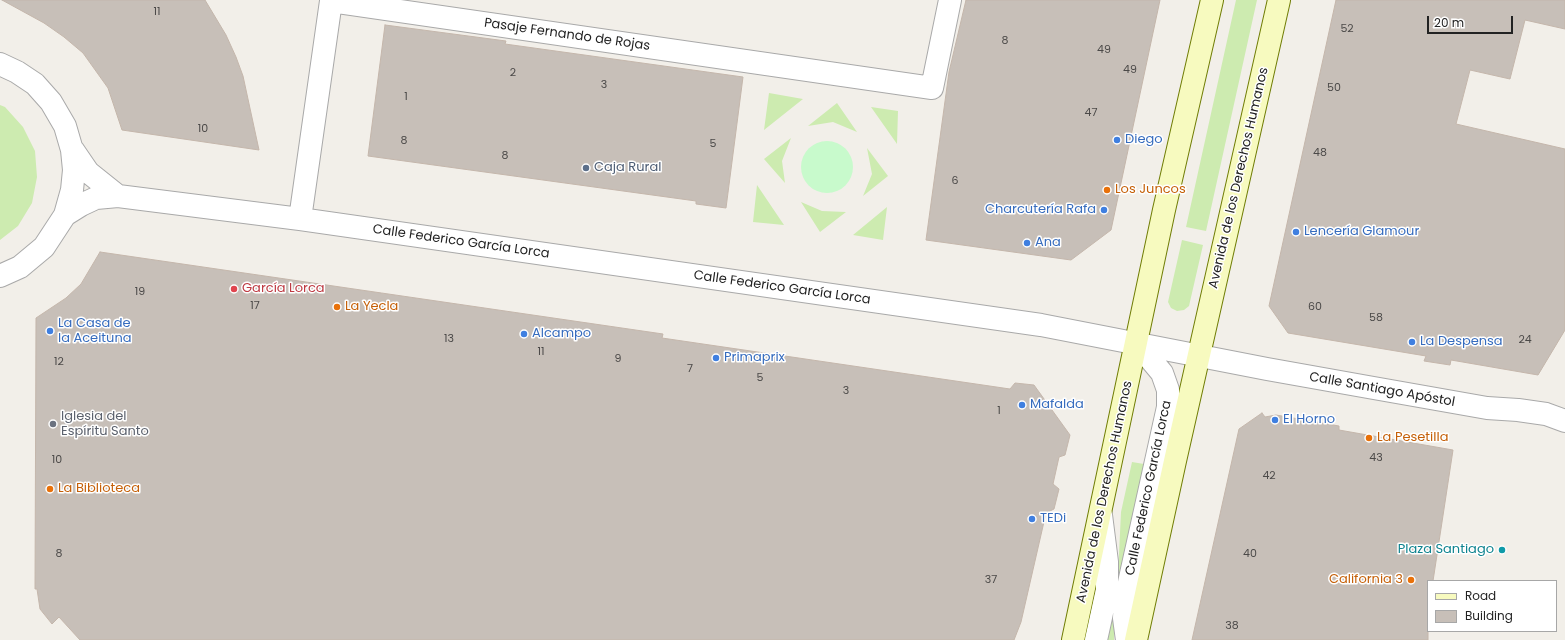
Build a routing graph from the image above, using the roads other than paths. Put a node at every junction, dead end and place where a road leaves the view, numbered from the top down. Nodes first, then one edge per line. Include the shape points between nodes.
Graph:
1 (331, 0) edge
2 (950, 0) edge
3 (1212, 0) edge
4 (1279, 0) edge
5 (0, 64) edge
6 (72, 150) junction
7 (118, 196) junction
8 (65, 215) junction
9 (300, 219) junction
10 (0, 276) edge
11 (1137, 343) junction
12 (1199, 356) junction
13 (1565, 421) edge
14 (1101, 514) junction
15 (1073, 640) edge
16 (1096, 640) edge
17 (1127, 640) edge
18 (1136, 640) edge

1 - 2 street, Pasaje Fernando de Rojas via 932,88
1 - 9 street, Pasaje Fernando de Rojas
3 - 11 street, Avenida de los Derechos Humanos via 1164,210
4 - 12 street, Avenida de los Derechos Humanos
5 - 6 street via 35,84 51,102 65,126
6 - 7 street via 88,172
6 - 8 street via 72,190
7 - 8 street, Calle Federico García Lorca via 96,198
7 - 9 street, Calle Federico García Lorca
8 - 10 street via 44,247 20,267
9 - 11 street, Calle Federico García Lorca via 1033,324
11 - 12 street
11 - 14 street, Avenida de los Derechos Humanos
11 - 17 street, Calle Federico García Lorca via 1162,373 1168,390 1168,407 1125,601
12 - 13 street, Calle Santiago Apóstol via 1487,408 1546,414
12 - 18 street, Avenida de los Derechos Humanos
14 - 15 street, Avenida de los Derechos Humanos
14 - 16 street via 1107,562 1107,590

